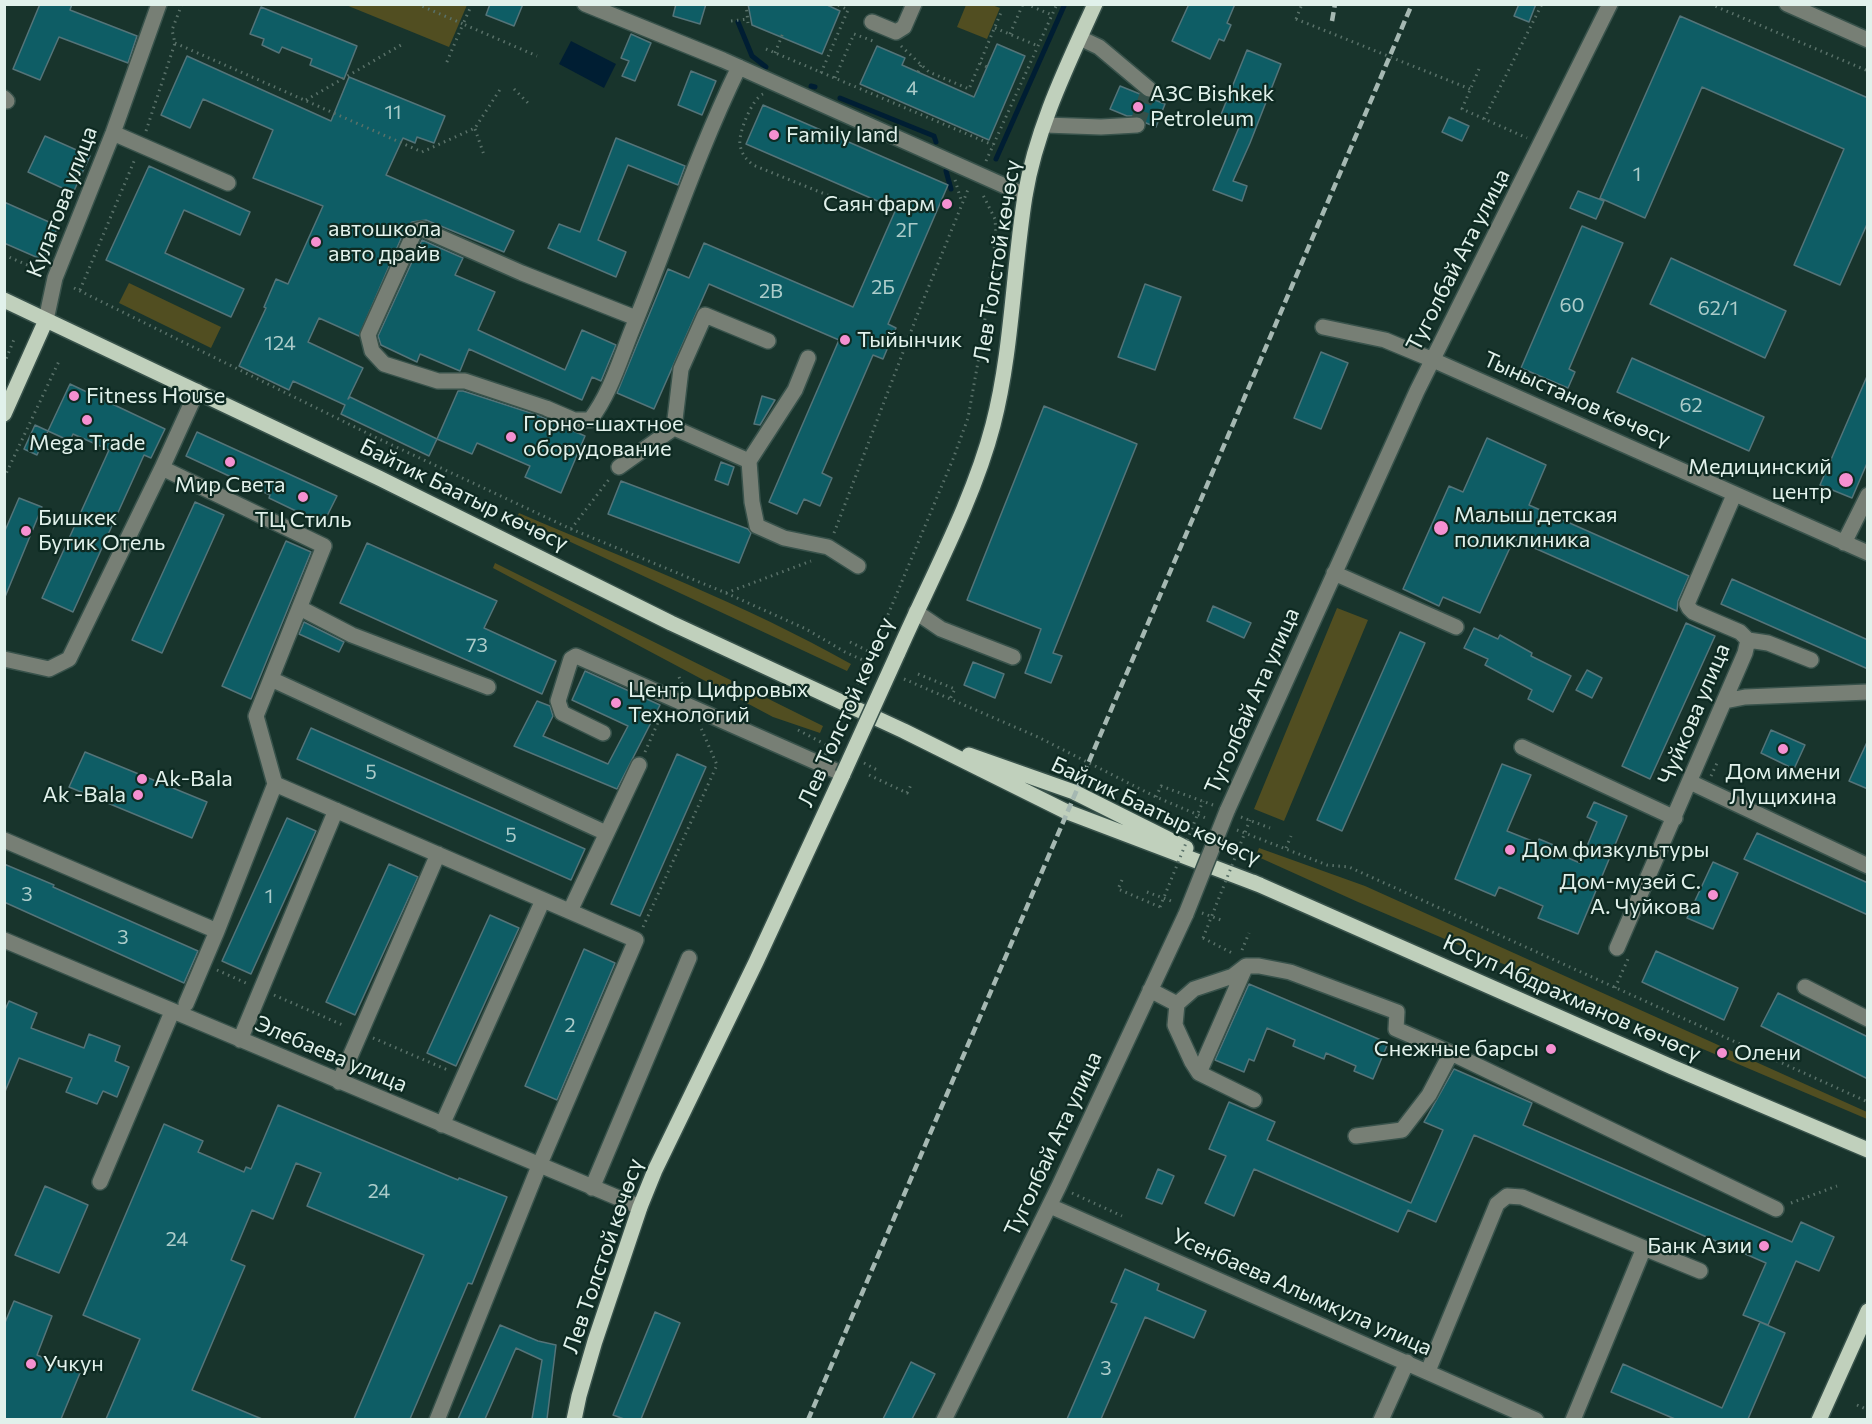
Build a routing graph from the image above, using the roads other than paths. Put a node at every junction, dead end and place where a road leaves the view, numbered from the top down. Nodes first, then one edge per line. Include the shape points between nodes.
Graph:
1 (159, 4) edge
2 (585, 4) edge
3 (914, 4) edge
4 (1095, 4) edge
5 (1610, 4) edge
6 (1787, 4) edge
7 (876, 24) road end
8 (1080, 38) junction
9 (1868, 40) edge
10 (739, 68) junction
11 (1149, 90) dead end
12 (1045, 125) junction
13 (1137, 125) dead end
14 (112, 133) junction
15 (228, 183) dead end
16 (1025, 195) junction
17 (4, 300) edge
18 (636, 318) junction
19 (46, 320) junction
20 (1323, 327) dead end
21 (768, 341) dead end
22 (808, 358) dead end
23 (1433, 360) junction
24 (10, 387) edge
25 (197, 391) junction
26 (4, 414) edge
27 (674, 428) junction
28 (749, 461) junction
29 (619, 467) road end
30 (162, 468) junction
31 (1734, 495) junction
32 (1868, 495) edge
33 (1844, 543) junction
34 (1868, 553) edge
35 (858, 566) dead end
36 (1334, 573) junction
37 (300, 608) junction
38 (916, 612) junction
39 (1456, 627) dead end
40 (1748, 640) junction
41 (1013, 657) dead end
42 (4, 659) edge
43 (1811, 660) dead end
44 (270, 679) junction
45 (488, 687) dead end
46 (1868, 692) edge
47 (1725, 701) junction
48 (904, 732) junction
49 (603, 733) dead end
50 (1522, 747) dead end
51 (639, 765) road end
52 (843, 774) junction
53 (1690, 782) junction
54 (275, 783) junction
55 (336, 810) junction
56 (1674, 818) junction
57 (606, 833) junction
58 (4, 840) edge
59 (438, 854) junction
60 (1868, 866) edge
61 (1260, 885) junction
62 (543, 900) junction
63 (570, 911) junction
64 (217, 931) junction
65 (4, 940) edge
66 (1617, 948) dead end
67 (688, 958) dead end
68 (1246, 966) junction
69 (1805, 987) dead end
70 (1150, 990) junction
71 (1177, 1004) junction
72 (179, 1008) junction
73 (1868, 1019) edge
74 (240, 1040) junction
75 (1450, 1053) junction
76 (1199, 1073) junction
77 (339, 1082) junction
78 (1254, 1100) dead end
79 (442, 1125) junction
80 (1356, 1136) dead end
81 (1868, 1150) edge
82 (539, 1166) junction
83 (100, 1182) dead end
84 (592, 1188) junction
85 (1050, 1206) junction
86 (640, 1207) junction
87 (1776, 1209) road end
88 (1644, 1248) junction
89 (1700, 1271) dead end
90 (1868, 1311) edge
91 (1407, 1362) junction
92 (1428, 1371) junction
93 (437, 1419) edge
94 (574, 1419) edge
95 (944, 1419) edge
96 (1382, 1419) edge
97 (1536, 1419) edge
98 (1573, 1419) edge
99 (1819, 1419) edge

1 - 14 street, Кулатова улица
2 - 10 street
3 - 7 street via 904,27 896,32
4 - 8 main road, Лев Толстой көчөсү
5 - 23 street, Туголбай Ата улица
6 - 9 street
8 - 11 street via 1098,47
8 - 12 main road, Лев Толстой көчөсү
10 - 16 street
10 - 18 street via 690,178
12 - 13 street
12 - 16 main road, Лев Толстой көчөсү
14 - 15 street
14 - 19 street, Кулатова улица via 55,278
16 - 38 main road, Лев Толстой көчөсү via 994,423 986,452
17 - 19 main road, Байтик Баатыр көчөсү
18 - 18 street via 600,407 590,420 574,420 465,381 438,381 384,364 372,351 368,335 415,231 422,229
19 - 24 main road, Кулатова улица
19 - 25 main road, Байтик Баатыр көчөсү
20 - 23 street, Тыныстанов көчөсү via 1385,340
21 - 27 street via 705,315 681,369
22 - 28 street via 795,390
23 - 31 street, Тыныстанов көчөсү
23 - 36 street, Туголбай Ата улица
24 - 26 main road, Кулатова улица
25 - 30 street
25 - 48 main road, Байтик Баатыр көчөсү via 671,623
27 - 28 street
27 - 29 street
28 - 35 street via 757,526 784,538 828,547
30 - 37 street via 324,546
30 - 42 street via 69,659 49,669
31 - 33 street, Тыныстанов көчөсү
31 - 40 street, Чуйкова улица via 1688,604 1693,612 1740,632
32 - 33 street
33 - 34 street, Тыныстанов көчөсү
36 - 39 street
36 - 70 street, Туголбай Ата улица, bridge
37 - 44 street
37 - 45 street via 352,634
38 - 41 street via 941,629
38 - 52 main road, Лев Толстой көчөсү, bridge
40 - 43 street via 1768,643
40 - 47 street, Чуйкова улица
44 - 54 street via 256,716
44 - 57 street
46 - 47 street
47 - 53 street, Чуйкова улица
48 - 61 main road, Байтик Баатыр көчөсү via 1065,812
48 - 61 main road, Байтик Баатыр көчөсү via 1074,792
49 - 52 street via 562,713 558,701 571,659 576,656
50 - 56 street
51 - 57 street
52 - 86 main road, Лев Толстой көчөсү
53 - 56 street, Чуйкова улица
53 - 60 street
54 - 55 street
54 - 64 street
55 - 59 street
55 - 74 street
56 - 66 street, Чуйкова улица
57 - 63 street
58 - 64 street
59 - 62 street
59 - 77 street
61 - 81 main road, Юсуп Абдрахманов көчөсү
62 - 63 street
62 - 79 street
63 - 82 street via 636,940
64 - 72 street
65 - 72 street, Элебаева улица
67 - 84 street
68 - 71 street via 1233,976 1194,989
68 - 75 street via 1290,972 1397,1012 1396,1029
68 - 76 street
69 - 73 street
70 - 71 street
70 - 85 street, Туголбай Ата улица
71 - 76 street via 1175,1025
72 - 74 street, Элебаева улица
72 - 83 street
74 - 77 street, Элебаева улица
75 - 80 street via 1429,1095 1402,1130
75 - 87 street
76 - 78 street
77 - 79 street, Элебаева улица
79 - 82 street, Элебаева улица
82 - 84 street, Элебаева улица
82 - 93 street
84 - 86 street, Элебаева улица
85 - 91 street, Усенбаева Алымкула улица
85 - 95 street, Туголбай Ата улица
86 - 94 main road, Лев Толстой көчөсү via 595,1341
88 - 89 street
88 - 92 street via 1522,1197 1507,1196 1497,1204
88 - 98 street
90 - 99 main road
91 - 92 street, Усенбаева Алымкула улица
91 - 96 street
92 - 97 street, Усенбаева Алымкула улица

